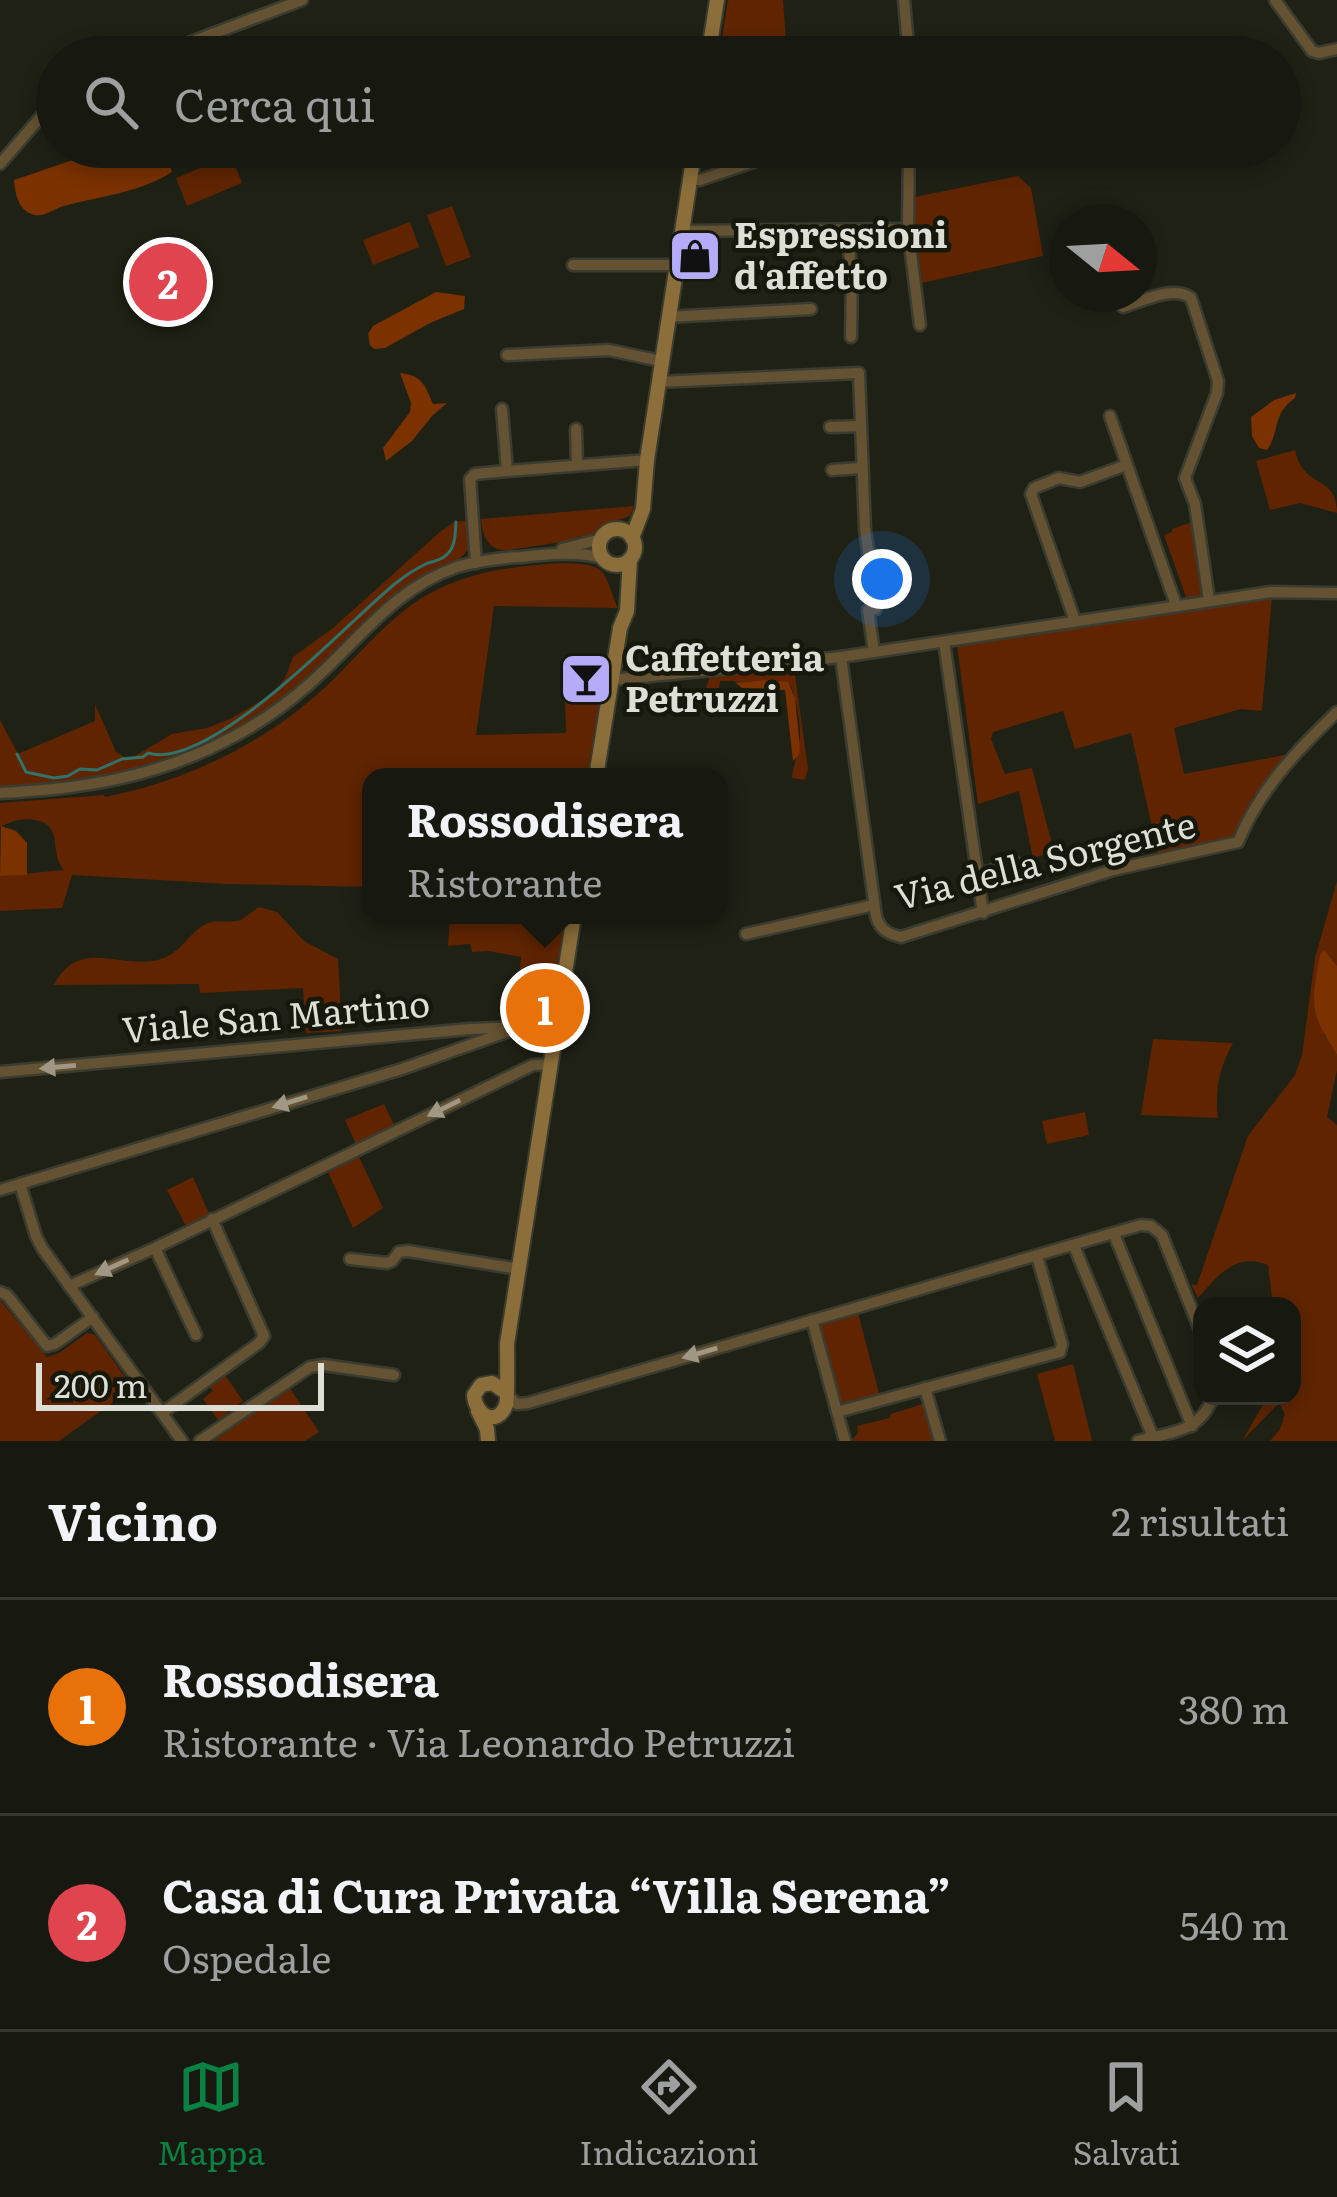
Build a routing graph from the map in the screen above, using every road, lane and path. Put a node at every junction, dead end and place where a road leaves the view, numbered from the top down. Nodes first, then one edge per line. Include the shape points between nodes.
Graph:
1 (302, 0) edge
2 (717, 0) edge
3 (904, 0) edge
4 (1275, 0) edge
5 (207, 36) edge
6 (711, 36) edge
7 (907, 36) edge
8 (1337, 50) edge
9 (36, 122) edge
10 (0, 164) edge
11 (691, 168) edge
12 (737, 168) edge
13 (909, 168) edge
14 (689, 180) junction
15 (908, 229) junction
16 (848, 230) junction
17 (682, 231) junction
18 (676, 265) junction
19 (573, 266) dead end
20 (1157, 297) edge
21 (812, 309) dead end
22 (668, 316) junction
23 (920, 325) dead end
24 (851, 337) dead end
25 (507, 356) dead end
26 (662, 361) junction
27 (658, 382) junction
28 (502, 409) dead end
29 (1110, 416) dead end
30 (861, 426) junction
31 (830, 427) dead end
32 (576, 429) dead end
33 (647, 460) junction
34 (577, 465) junction
35 (1126, 465) junction
36 (862, 468) junction
37 (832, 470) dead end
38 (500, 472) junction
39 (626, 534) junction
40 (601, 539) junction
41 (536, 555) junction
42 (630, 559) junction
43 (607, 561) junction
44 (476, 563) junction
45 (1337, 593) edge
46 (1209, 600) junction
47 (1177, 604) junction
48 (622, 619) junction
49 (1075, 621) junction
50 (944, 642) junction
51 (874, 652) junction
52 (841, 657) junction
53 (612, 680) junction
54 (1337, 712) edge
55 (597, 768) edge
56 (0, 793) edge
57 (1015, 862) dead end
58 (978, 875) junction
59 (874, 904) junction
60 (983, 913) junction
61 (573, 924) edge
62 (746, 934) dead end
63 (557, 1026) junction
64 (428, 1033) junction
65 (484, 1035) junction
66 (439, 1056) junction
67 (551, 1064) junction
68 (0, 1072) edge
69 (20, 1184) junction
70 (0, 1190) edge
71 (212, 1219) junction
72 (1114, 1234) junction
73 (1074, 1246) junction
74 (155, 1248) junction
75 (1037, 1256) junction
76 (350, 1259) dead end
77 (519, 1269) junction
78 (70, 1286) junction
79 (0, 1292) edge
80 (1193, 1314) edge
81 (93, 1317) junction
82 (812, 1320) junction
83 (196, 1335) dead end
84 (507, 1345) junction
85 (394, 1375) dead end
86 (487, 1383) junction
87 (925, 1388) junction
88 (505, 1392) junction
89 (1210, 1405) edge
90 (478, 1411) junction
91 (837, 1412) junction
92 (162, 1413) junction
93 (500, 1413) junction
94 (1190, 1431) edge
95 (1153, 1437) junction
96 (182, 1441) edge
97 (200, 1441) edge
98 (492, 1441) edge
99 (845, 1441) edge
100 (940, 1441) edge
101 (1138, 1441) edge

1 - 5 street
2 - 6 main road
3 - 7 street
4 - 8 street via 1312,51
9 - 10 street
11 - 14 main road
12 - 14 street
13 - 15 street
14 - 17 main road
15 - 16 street
15 - 23 street
16 - 17 street
16 - 24 street
17 - 18 main road
18 - 19 street
18 - 22 main road
20 - 46 street via 1191,298 1218,381 1185,478
21 - 22 street
22 - 26 main road
25 - 26 street via 609,350
26 - 27 main road
27 - 30 street via 859,373
27 - 33 main road
28 - 38 street
29 - 35 street
30 - 31 street
30 - 36 street
32 - 34 street
33 - 34 street
33 - 39 main road
34 - 38 street
35 - 47 street
35 - 49 street via 1080,482 1059,478 1031,494
36 - 37 street
36 - 51 street
38 - 44 street via 470,479
39 - 40 main road
39 - 42 main road via 635,549
40 - 41 street
40 - 43 main road
41 - 43 street
41 - 44 street
42 - 43 main road
42 - 48 main road
43 - 48 main road
44 - 56 street via 389,605 307,687 232,738 117,781
45 - 46 street
46 - 47 street
47 - 49 street
48 - 53 main road
49 - 50 street
50 - 51 street
50 - 58 street
51 - 52 street
52 - 53 street
52 - 59 street, Via della Sorgente
53 - 55 main road
54 - 60 street, Via della Sorgente via 1279,770 1238,842 1113,870
57 - 58 street
58 - 60 street
59 - 60 street, Via della Sorgente via 879,926 901,937
59 - 62 street, Via della Sorgente
61 - 63 main road
63 - 65 street
63 - 67 main road
64 - 65 street, Viale San Martino
64 - 66 street
64 -> 68 street, Viale San Martino
65 - 66 street
66 -> 69 street
67 -> 71 street via 533,1065
67 - 77 main road
69 - 70 street
69 - 78 street via 36,1236
71 - 74 street
71 - 92 street via 263,1336
72 - 73 street
72 - 80 street via 1157,1228
72 - 94 street
73 - 75 street
73 - 95 street
74 -> 78 street
74 - 83 street
75 - 82 street
75 - 87 street via 1060,1352
76 - 77 street via 387,1263 408,1251
77 - 84 main road
78 - 81 street
79 - 81 street via 47,1346
81 - 92 street
82 -> 88 street via 532,1402 517,1404
82 - 91 street
84 - 86 main road
84 - 88 main road
85 - 97 street via 310,1367
86 - 88 main road
86 - 90 main road via 474,1395
87 - 91 street
87 - 100 street
88 - 93 main road
89 - 94 street
90 - 93 main road
90 - 98 main road
91 - 99 street
92 - 96 street
93 - 98 main road
94 - 95 street
95 - 101 street

